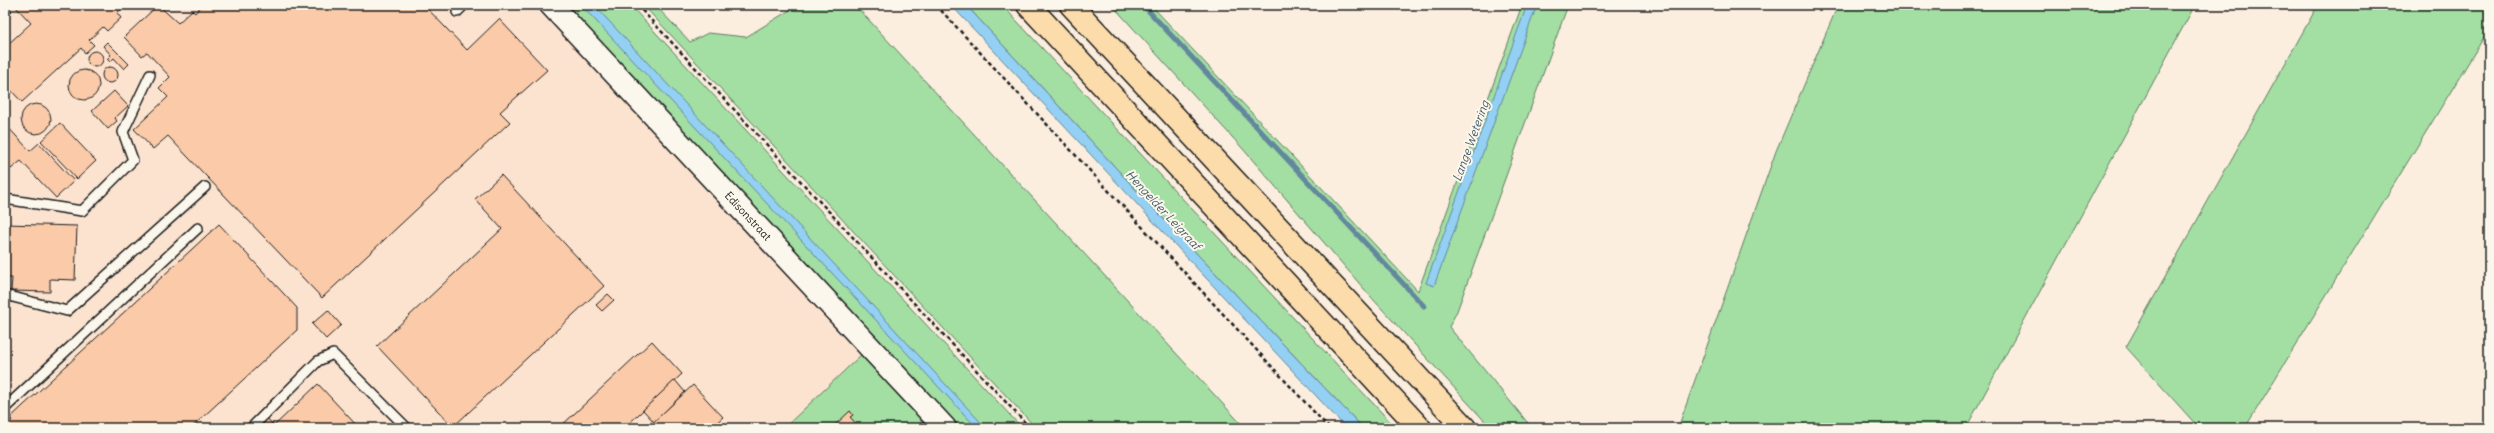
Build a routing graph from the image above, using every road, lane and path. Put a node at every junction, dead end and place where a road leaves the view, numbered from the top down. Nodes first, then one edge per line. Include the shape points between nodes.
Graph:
1 (552, 5) edge
2 (637, 5) edge
3 (936, 5) edge
4 (1028, 5) edge
5 (1071, 5) edge
6 (150, 76) dead end
7 (205, 187) dead end
8 (5, 200) edge
9 (198, 228) dead end
10 (5, 295) edge
11 (5, 408) edge
12 (251, 428) edge
13 (407, 428) edge
14 (945, 428) edge
15 (1030, 428) edge
16 (1329, 428) edge
17 (1420, 428) edge
18 (1466, 428) edge

1 - 14 street, Edisonstraat
2 - 15 path
3 - 16 path
4 - 17 highway
5 - 18 highway
6 - 8 lane via 123,132 133,160 82,211
7 - 10 lane via 67,311
9 - 11 lane
12 - 13 lane via 318,361 333,354

